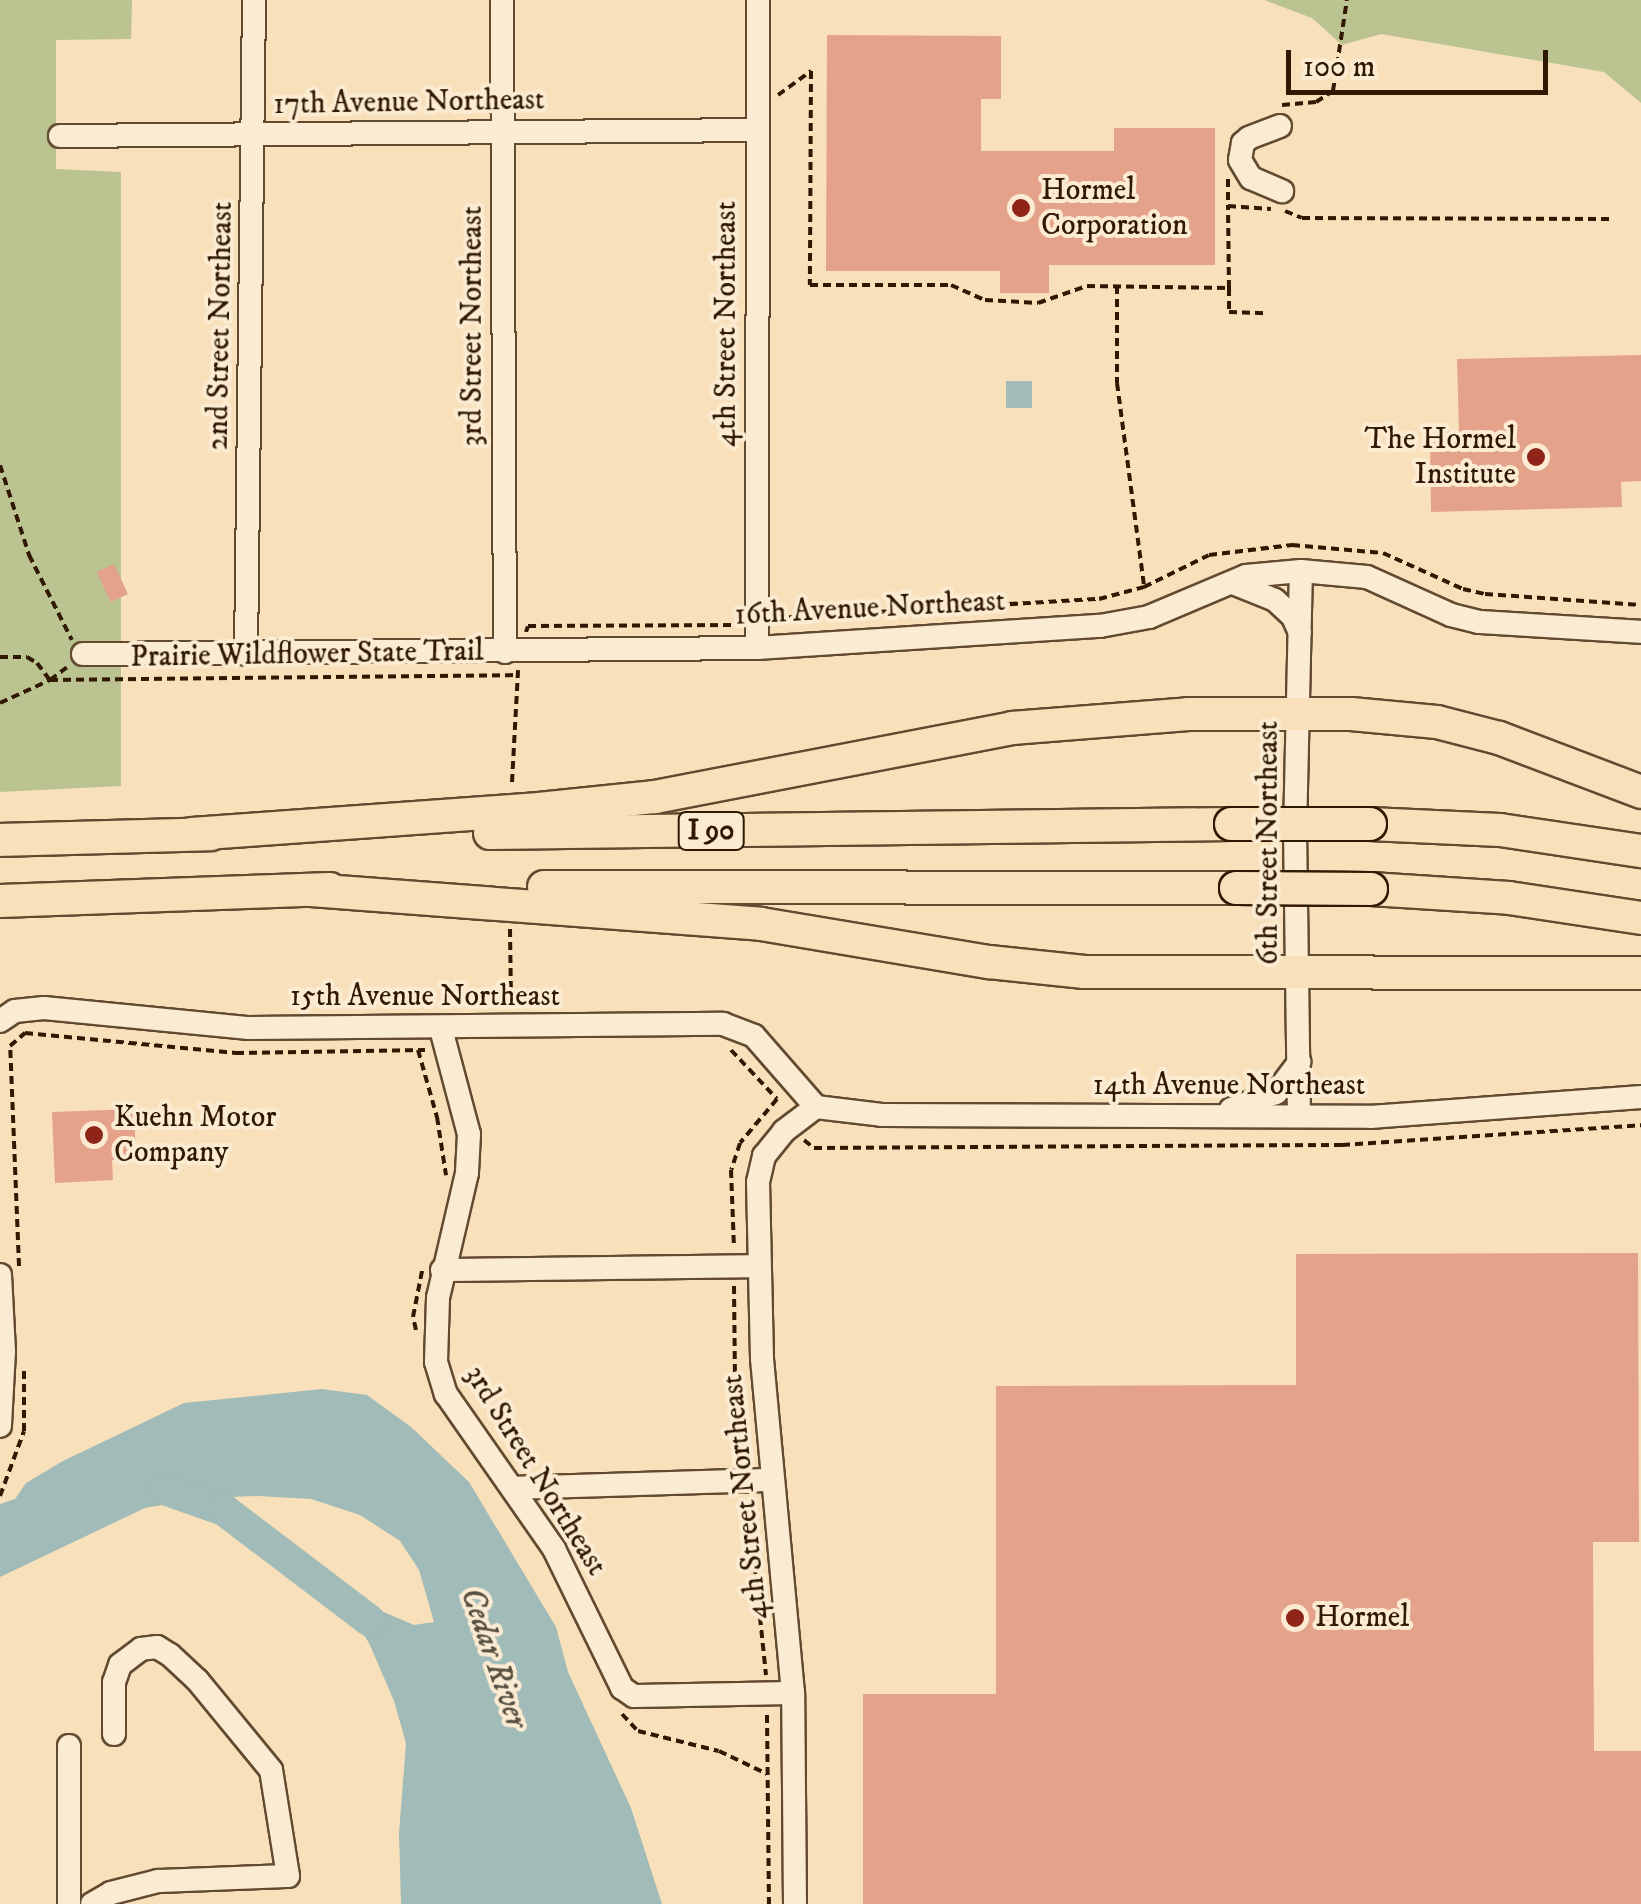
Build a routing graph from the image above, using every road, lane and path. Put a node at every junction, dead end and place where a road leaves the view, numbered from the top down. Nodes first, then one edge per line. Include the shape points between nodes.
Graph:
1 (254, 0) edge
2 (502, 0) edge
3 (758, 0) edge
4 (1347, 0) edge
5 (1277, 117) joint
6 (758, 120) junction
7 (501, 131) junction
8 (254, 134) junction
9 (60, 136) dead end
10 (1228, 175) dead end
11 (1282, 191) dead end
12 (1228, 206) junction
13 (1609, 219) dead end
14 (1117, 286) junction
15 (1228, 288) junction
16 (1266, 313) dead end
17 (0, 465) edge
18 (1302, 571) junction
19 (1224, 584) junction
20 (1144, 587) dead end
21 (1641, 632) edge
22 (1302, 642) junction
23 (757, 648) junction
24 (505, 652) junction
25 (84, 654) joint
26 (246, 654) junction
27 (0, 657) edge
28 (50, 680) junction
29 (0, 703) edge
30 (1300, 713) junction
31 (512, 782) dead end
32 (1641, 792) edge
33 (192, 834) junction
34 (0, 840) edge
35 (1641, 851) edge
36 (311, 890) junction
37 (0, 901) edge
38 (1641, 918) edge
39 (510, 929) dead end
40 (1641, 973) edge
41 (1298, 975) junction
42 (1, 1020) edge
43 (512, 1028) junction
44 (441, 1029) junction
45 (726, 1044) dead end
46 (1299, 1062) junction
47 (1641, 1097) edge
48 (816, 1108) junction
49 (1196, 1116) junction
50 (1299, 1116) junction
51 (1641, 1124) edge
52 (808, 1144) dead end
53 (446, 1177) dead end
54 (433, 1266) junction
55 (746, 1266) junction
56 (10, 1278) edge
57 (418, 1336) dead end
58 (24, 1360) dead end
59 (0, 1426) edge
60 (772, 1480) junction
61 (745, 1481) junction
62 (513, 1488) junction
63 (0, 1496) edge
64 (792, 1693) junction
65 (767, 1694) junction
66 (625, 1702) junction
67 (114, 1734) dead end
68 (68, 1746) dead end
69 (767, 1774) junction
70 (69, 1904) edge
71 (92, 1904) edge
72 (769, 1904) edge
73 (795, 1904) edge

1 - 8 street, 2nd Street Northeast
2 - 7 street, 3rd Street Northeast
3 - 6 street, 4th Street Northeast
4 - 5 path via 1336,80 1326,98
5 - 11 street via 1242,143 1240,160 1250,178
6 - 7 street, 17th Avenue Northeast
6 - 14 path via 811,71 810,285 951,285 985,300 1038,303 1077,288
6 - 23 street, 4th Street Northeast
7 - 8 street, 17th Avenue Northeast
7 - 24 street, 3rd Street Northeast
8 - 9 street, 17th Avenue Northeast
8 - 26 street, 2nd Street Northeast
10 - 12 path
12 - 13 path via 1302,218
12 - 15 path
14 - 15 path
14 - 20 path via 1117,383
15 - 16 path via 1229,312
17 - 25 path via 29,555 62,627
18 - 19 street, 16th Avenue Northeast
18 - 21 street, 16th Avenue Northeast via 1367,577 1479,622
18 - 22 street, 6th Street Northeast
19 - 22 street via 1249,586 1275,600 1292,617
19 - 23 street, 16th Avenue Northeast via 1118,624
22 - 30 street, 6th Street Northeast
23 - 24 street, 16th Avenue Northeast
24 - 26 street, 16th Avenue Northeast
25 - 26 street, 16th Avenue Northeast
27 - 28 path via 26,657
28 - 29 path
28 - 31 path, Prairie Wildflower State Trail via 518,675
30 - 32 highway via 1463,728
30 - 33 highway via 1064,721 654,796
30 - 41 street, 6th Street Northeast
33 - 34 highway, I 90
33 - 35 highway, I 90, bridge via 1370,824 1500,830
36 - 37 highway, I 90
36 - 38 highway, I 90, bridge via 1371,889 1509,898
36 - 41 highway via 761,924 1084,972
39 - 43 path
40 - 41 highway
41 - 46 street, 6th Street Northeast
42 - 44 street, 15th Avenue Northeast via 15,1010 44,1008 249,1028
43 - 44 street, 15th Avenue Northeast
43 - 48 street, 15th Avenue Northeast via 736,1026 754,1036
44 - 54 street, 3rd Street Northeast via 469,1134 467,1174
45 - 55 path via 776,1099 740,1144 731,1170
46 - 49 street via 1276,1092
46 - 50 street, 6th Street Northeast
47 - 50 street, 14th Avenue Northeast via 1431,1114
48 - 49 street, 14th Avenue Northeast via 882,1115
48 - 55 street, 4th Street Northeast via 764,1156
49 - 50 street, 14th Avenue Northeast
51 - 52 path via 1361,1144
53 - 56 path via 418,1050 236,1053 25,1033 10,1046
54 - 55 street
54 - 57 path via 413,1317
54 - 62 street, 3rd Street Northeast via 436,1362 446,1394
55 - 60 street, 4th Street Northeast
55 - 61 path via 735,1381
56 - 59 street
58 - 63 path via 24,1431
60 - 61 street
60 - 64 street, 4th Street Northeast
61 - 62 street
61 - 65 path
62 - 66 street, 3rd Street Northeast via 554,1549
64 - 65 street
64 - 73 street, 4th Street Northeast
65 - 66 street
65 - 69 path
66 - 69 path via 638,1730 719,1750
67 - 71 street via 120,1666 141,1649 170,1655 271,1770 288,1876 158,1880
68 - 70 street
69 - 72 path

